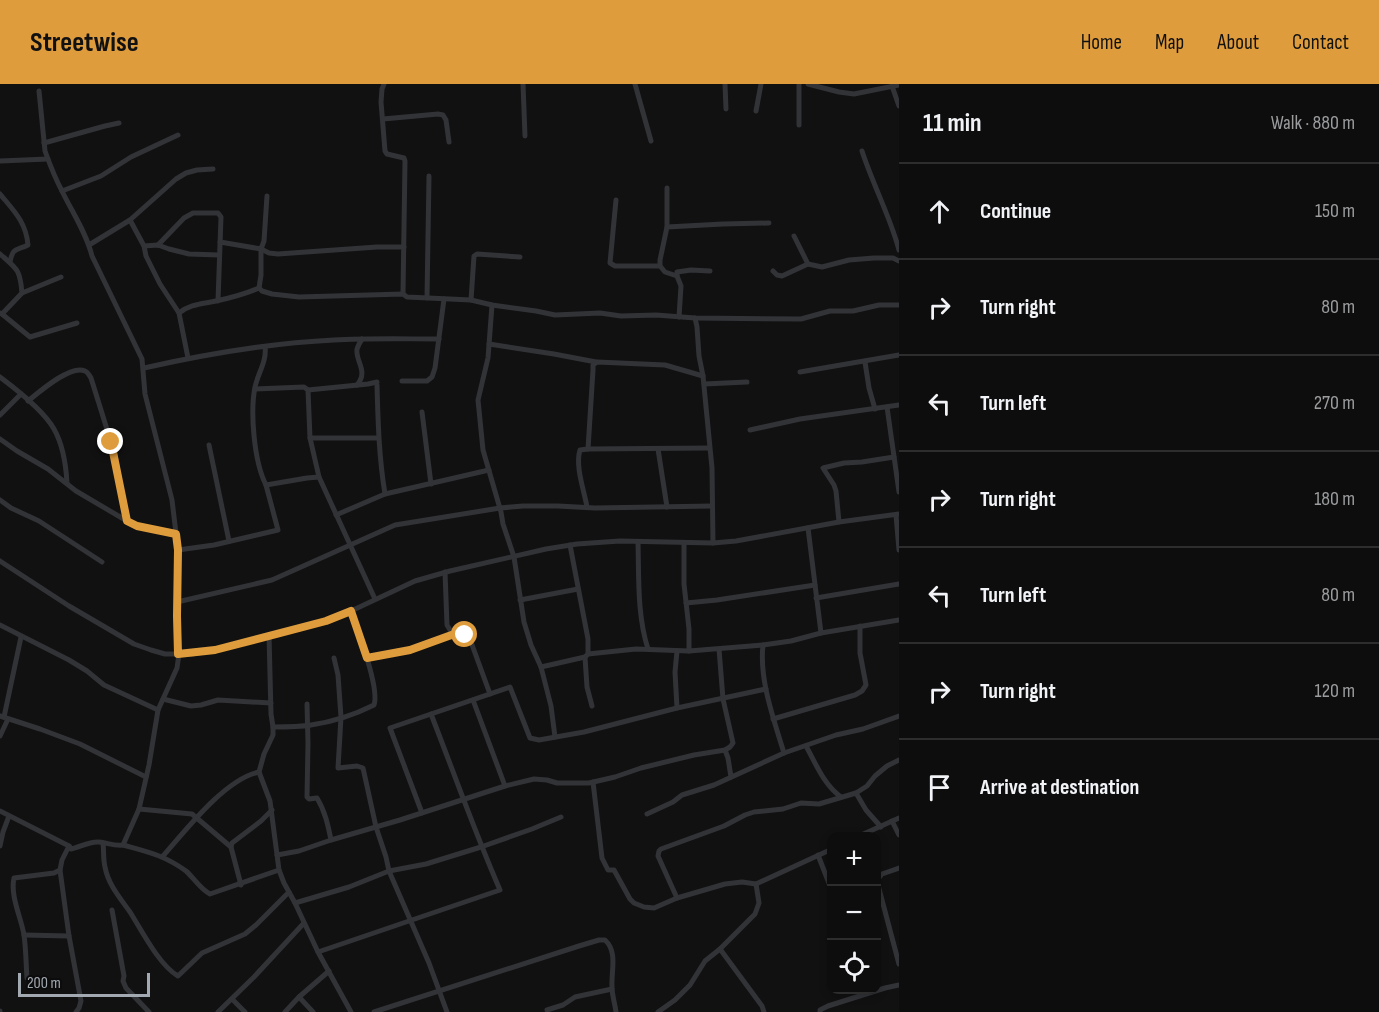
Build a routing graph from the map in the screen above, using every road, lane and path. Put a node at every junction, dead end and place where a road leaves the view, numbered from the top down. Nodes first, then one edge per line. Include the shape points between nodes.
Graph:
1 (384, 84) edge
2 (523, 84) edge
3 (635, 84) edge
4 (725, 84) edge
5 (761, 84) edge
6 (799, 84) edge
7 (808, 84) edge
8 (895, 85) edge
9 (39, 91) dead end
10 (899, 106) edge
11 (726, 109) dead end
12 (756, 111) dead end
13 (383, 119) junction
14 (120, 123) dead end
15 (799, 125) dead end
16 (178, 135) dead end
17 (525, 136) dead end
18 (651, 141) dead end
19 (449, 142) dead end
20 (44, 143) junction
21 (862, 151) dead end
22 (48, 159) junction
23 (0, 161) edge
24 (213, 170) dead end
25 (429, 176) dead end
26 (667, 188) dead end
27 (62, 191) junction
28 (0, 194) edge
29 (267, 196) dead end
30 (616, 200) dead end
31 (130, 220) junction
32 (769, 223) dead end
33 (668, 227) junction
34 (794, 236) dead end
35 (220, 242) junction
36 (89, 245) junction
37 (158, 245) junction
38 (144, 246) junction
39 (404, 248) junction
40 (261, 249) junction
41 (899, 250) edge
42 (0, 254) edge
43 (219, 255) junction
44 (520, 257) dead end
45 (899, 261) edge
46 (10, 262) junction
47 (808, 264) junction
48 (660, 266) junction
49 (710, 271) dead end
50 (773, 271) dead end
51 (676, 276) junction
52 (61, 277) dead end
53 (259, 288) junction
54 (22, 292) junction
55 (403, 294) junction
56 (427, 298) junction
57 (444, 298) junction
58 (471, 300) junction
59 (218, 301) junction
60 (492, 305) junction
61 (899, 305) edge
62 (1, 313) edge
63 (179, 314) junction
64 (679, 317) junction
65 (695, 318) junction
66 (77, 323) dead end
67 (362, 339) junction
68 (439, 339) junction
69 (489, 344) junction
70 (265, 347) junction
71 (899, 355) edge
72 (188, 358) junction
73 (865, 362) junction
74 (597, 363) junction
75 (144, 368) junction
76 (800, 372) dead end
77 (703, 376) junction
78 (0, 377) edge
79 (402, 381) dead end
80 (747, 382) dead end
81 (704, 384) junction
82 (357, 385) junction
83 (255, 389) junction
84 (309, 390) junction
85 (21, 394) junction
86 (28, 401) junction
87 (899, 405) edge
88 (887, 407) junction
89 (875, 409) junction
90 (422, 412) dead end
91 (0, 415) edge
92 (750, 430) dead end
93 (310, 438) junction
94 (378, 438) junction
95 (0, 439) edge
96 (209, 445) dead end
97 (710, 448) junction
98 (588, 449) junction
99 (658, 449) junction
100 (894, 457) junction
101 (489, 470) junction
102 (319, 477) junction
103 (67, 483) junction
104 (430, 484) junction
105 (266, 485) junction
106 (899, 492) edge
107 (385, 494) junction
108 (0, 500) edge
109 (712, 506) junction
110 (587, 507) junction
111 (667, 507) junction
112 (500, 508) junction
113 (897, 514) edge
114 (336, 515) junction
115 (127, 521) junction
116 (839, 522) junction
117 (808, 528) junction
118 (176, 534) junction
119 (230, 541) junction
120 (638, 542) junction
121 (684, 543) junction
122 (713, 543) junction
123 (350, 544) junction
124 (570, 545) junction
125 (178, 550) junction
126 (899, 550) edge
127 (514, 558) junction
128 (0, 561) edge
129 (102, 562) dead end
130 (446, 572) junction
131 (899, 584) edge
132 (814, 585) junction
133 (578, 589) junction
134 (816, 598) junction
135 (375, 599) junction
136 (520, 600) junction
137 (177, 602) junction
138 (686, 603) junction
139 (351, 611) junction
140 (899, 620) edge
141 (0, 625) edge
142 (860, 627) junction
143 (457, 633) junction
144 (821, 633) junction
145 (269, 635) junction
146 (21, 637) junction
147 (763, 645) junction
148 (648, 649) junction
149 (719, 649) junction
150 (677, 651) junction
151 (689, 651) junction
152 (178, 654) junction
153 (586, 656) junction
154 (334, 658) dead end
155 (367, 658) junction
156 (541, 667) junction
157 (766, 689) junction
158 (490, 694) junction
159 (163, 699) junction
160 (723, 699) junction
161 (473, 700) junction
162 (271, 703) junction
163 (307, 704) dead end
164 (592, 705) dead end
165 (677, 708) junction
166 (159, 710) junction
167 (431, 714) junction
168 (899, 716) edge
169 (4, 717) edge
170 (341, 717) junction
171 (773, 719) junction
172 (308, 726) junction
173 (273, 727) junction
174 (0, 736) edge
175 (555, 737) junction
176 (806, 746) junction
177 (725, 750) junction
178 (784, 753) junction
179 (899, 760) edge
180 (259, 772) junction
181 (146, 777) junction
182 (731, 777) junction
183 (593, 782) junction
184 (505, 786) junction
185 (856, 793) junction
186 (841, 797) junction
187 (464, 799) junction
188 (139, 809) junction
189 (272, 810) junction
190 (0, 811) edge
191 (422, 813) junction
192 (647, 814) dead end
193 (9, 816) junction
194 (561, 817) dead end
195 (197, 818) junction
196 (899, 818) edge
197 (892, 821) junction
198 (376, 827) junction
199 (881, 827) junction
200 (870, 832) edge
201 (899, 835) edge
202 (331, 840) junction
203 (103, 843) junction
204 (123, 845) junction
205 (0, 846) edge
206 (69, 846) junction
207 (231, 847) junction
208 (481, 847) junction
209 (827, 851) edge
210 (277, 855) junction
211 (818, 855) junction
212 (163, 856) junction
213 (899, 868) edge
214 (60, 870) junction
215 (279, 870) junction
216 (389, 872) junction
217 (756, 884) junction
218 (241, 885) junction
219 (829, 886) edge
220 (289, 892) junction
221 (677, 898) junction
222 (295, 903) junction
223 (112, 910) dead end
224 (411, 920) junction
225 (304, 923) junction
226 (24, 935) junction
227 (69, 936) junction
228 (720, 949) junction
229 (318, 952) junction
230 (899, 964) edge
231 (329, 971) junction
232 (27, 978) dead end
233 (899, 985) edge
234 (612, 988) junction
235 (440, 992) junction
236 (299, 997) junction
237 (232, 999) junction
238 (547, 1010) dead end
239 (76, 1012) edge
240 (149, 1012) edge
241 (218, 1012) edge
242 (244, 1012) edge
243 (285, 1012) edge
244 (313, 1012) edge
245 (351, 1012) edge
246 (374, 1012) edge
247 (447, 1012) edge
248 (616, 1012) edge
249 (658, 1012) edge
250 (764, 1012) edge
251 (820, 1012) edge

1 - 13 street
2 - 17 street
3 - 18 street
4 - 11 street
5 - 12 street
6 - 15 street
7 - 8 street via 854,94
8 - 10 street
9 - 20 street
13 - 19 street via 443,115
13 - 39 street via 386,153 405,161
14 - 20 street
16 - 27 street via 130,157 102,176
20 - 22 street
21 - 41 street
22 - 23 street
22 - 27 street
24 - 31 street via 197,170 176,179
25 - 56 street
26 - 33 street
27 - 36 street
28 - 46 street via 22,221 28,245 14,250
29 - 40 street
30 - 48 street via 610,263
31 - 36 street
31 - 38 street
32 - 33 street
33 - 48 street
34 - 47 street
35 - 37 street via 218,213 193,213
35 - 40 street
35 - 43 street
36 - 75 street
37 - 38 street
37 - 43 street via 189,254
38 - 63 street via 160,284
39 - 40 street via 278,254
39 - 55 street
40 - 53 street
42 - 46 street
43 - 59 street
44 - 58 street via 474,256
45 - 47 street via 874,258 822,267
46 - 54 street via 18,269
47 - 50 street via 782,276
48 - 51 street
49 - 51 street via 678,271
51 - 64 street via 681,286
52 - 54 street
53 - 55 street via 299,297
53 - 59 street
54 - 62 street
55 - 56 street
56 - 57 street
57 - 58 street
57 - 68 street
58 - 60 street
59 - 63 street via 190,305
60 - 64 street via 555,315
60 - 69 street
61 - 65 street via 830,311 801,318
62 - 66 street via 30,337
63 - 72 street
64 - 65 street
65 - 77 street
67 - 68 street
67 - 70 street
67 - 82 street via 357,347 362,373
68 - 79 street via 432,377 422,382
69 - 74 street
69 - 101 street via 478,400
70 - 72 street
70 - 83 street
71 - 73 street
72 - 75 street
73 - 76 street
73 - 89 street
74 - 77 street via 665,365
74 - 98 street via 592,370
75 - 118 street via 145,394 169,482
77 - 81 street
78 - 85 street
80 - 81 street
81 - 97 street
82 - 84 street
82 - 94 street via 377,383
83 - 84 street
83 - 105 street via 257,456
84 - 93 street
85 - 86 street
85 - 91 street
86 - 103 street via 54,429 65,461
86 - 115 street via 66,374 81,369 87,372 113,449
87 - 88 street
88 - 89 street
88 - 100 street
89 - 92 street
90 - 104 street
93 - 94 street
93 - 102 street
94 - 107 street
95 - 103 street
96 - 119 street
97 - 99 street
97 - 109 street
98 - 99 street
98 - 110 street via 580,450 578,457
99 - 111 street
100 - 106 street
100 - 116 street via 824,468 834,485
101 - 104 street
101 - 112 street
102 - 105 street
102 - 114 street
103 - 115 street
104 - 107 street
105 - 119 street via 278,530
107 - 114 street
108 - 129 street
109 - 111 street
109 - 122 street
110 - 111 street
110 - 112 street
112 - 123 street via 395,525
112 - 127 street
113 - 116 street
113 - 126 street
114 - 123 street
115 - 118 street
116 - 117 street
117 - 122 street
117 - 132 street
118 - 125 street
119 - 125 street
120 - 121 street
120 - 124 street
120 - 148 street via 641,616
121 - 122 street
121 - 138 street
123 - 135 street
123 - 137 street via 272,580
124 - 127 street
124 - 133 street
125 - 137 street
127 - 130 street
127 - 136 street
128 - 152 street via 121,637 151,650
130 - 135 street
130 - 143 street via 447,625
131 - 134 street
132 - 134 street
132 - 138 street
133 - 136 street
133 - 153 street via 588,639
134 - 144 street
135 - 139 street
136 - 156 street
137 - 152 street
138 - 151 street
139 - 145 street
139 - 155 street
140 - 142 street
141 - 146 street
142 - 144 street
142 - 171 street via 866,685 862,691
143 - 155 street via 410,650
143 - 158 street via 471,642
144 - 147 street
145 - 152 street via 215,650
145 - 162 street
146 - 166 street via 69,660 104,685
146 - 169 street
147 - 149 street
147 - 157 street
148 - 150 street
148 - 153 street
149 - 151 street
149 - 160 street
150 - 151 street
150 - 165 street
152 - 159 street via 177,668
153 - 156 street
153 - 164 street
154 - 170 street
155 - 170 street via 375,703
156 - 175 street
157 - 160 street
157 - 171 street
158 - 161 street
158 - 175 street via 510,687 530,738
159 - 162 street via 191,705 219,700
159 - 166 street
160 - 165 street
160 - 177 street via 732,743
161 - 167 street
161 - 184 street
162 - 173 street
163 - 172 street
165 - 175 street
166 - 181 street
167 - 187 street
167 - 191 street via 390,728
168 - 176 street
169 - 174 street
169 - 181 street via 80,744
170 - 172 street
170 - 198 street via 338,768 363,768
171 - 178 street
172 - 173 street
172 - 202 street via 307,797 317,798 322,806
173 - 180 street
176 - 178 street
176 - 186 street via 827,784
177 - 182 street
177 - 183 street
178 - 182 street
179 - 185 street
180 - 189 street
180 - 195 street via 239,779
181 - 188 street
182 - 192 street via 682,795
183 - 184 street via 534,779
183 - 221 street via 602,858 608,870 614,870 634,903 654,908
184 - 187 street
185 - 186 street
185 - 199 street
186 - 221 street via 819,804 801,803 754,812 662,849 658,856
187 - 191 street
187 - 208 street
188 - 195 street via 192,814
188 - 204 street
189 - 207 street
189 - 210 street
190 - 193 street
191 - 198 street
193 - 205 street
193 - 206 street
194 - 208 street
195 - 207 street
195 - 212 street
196 - 197 street
197 - 199 street
197 - 201 street
198 - 202 street
198 - 216 street
199 - 200 street
202 - 210 street
203 - 204 street
203 - 206 street via 71,849
203 - 220 street via 104,866 120,899 157,955 178,975 202,953 245,934
204 - 212 street
206 - 214 street
207 - 218 street
208 - 216 street
208 - 224 street via 500,890
209 - 211 street
210 - 215 street
211 - 217 street
211 - 219 street
212 - 218 street via 210,894
213 - 230 street via 878,879
214 - 226 street via 14,878
214 - 227 street
215 - 218 street
215 - 220 street
216 - 222 street
216 - 224 street
217 - 221 street via 725,884
217 - 228 street via 759,903 755,914
220 - 222 street
222 - 225 street
223 - 240 street via 123,981
224 - 229 street
224 - 235 street
225 - 229 street
225 - 237 street
226 - 227 street
226 - 232 street
227 - 239 street via 81,1001
228 - 249 street via 705,961 690,985
228 - 250 street
229 - 231 street
231 - 236 street
231 - 245 street
233 - 251 street via 828,1006
234 - 235 street via 612,949 605,940 599,940
234 - 238 street via 575,997
234 - 248 street
235 - 246 street
235 - 247 street
236 - 243 street
236 - 244 street
237 - 241 street
237 - 242 street

